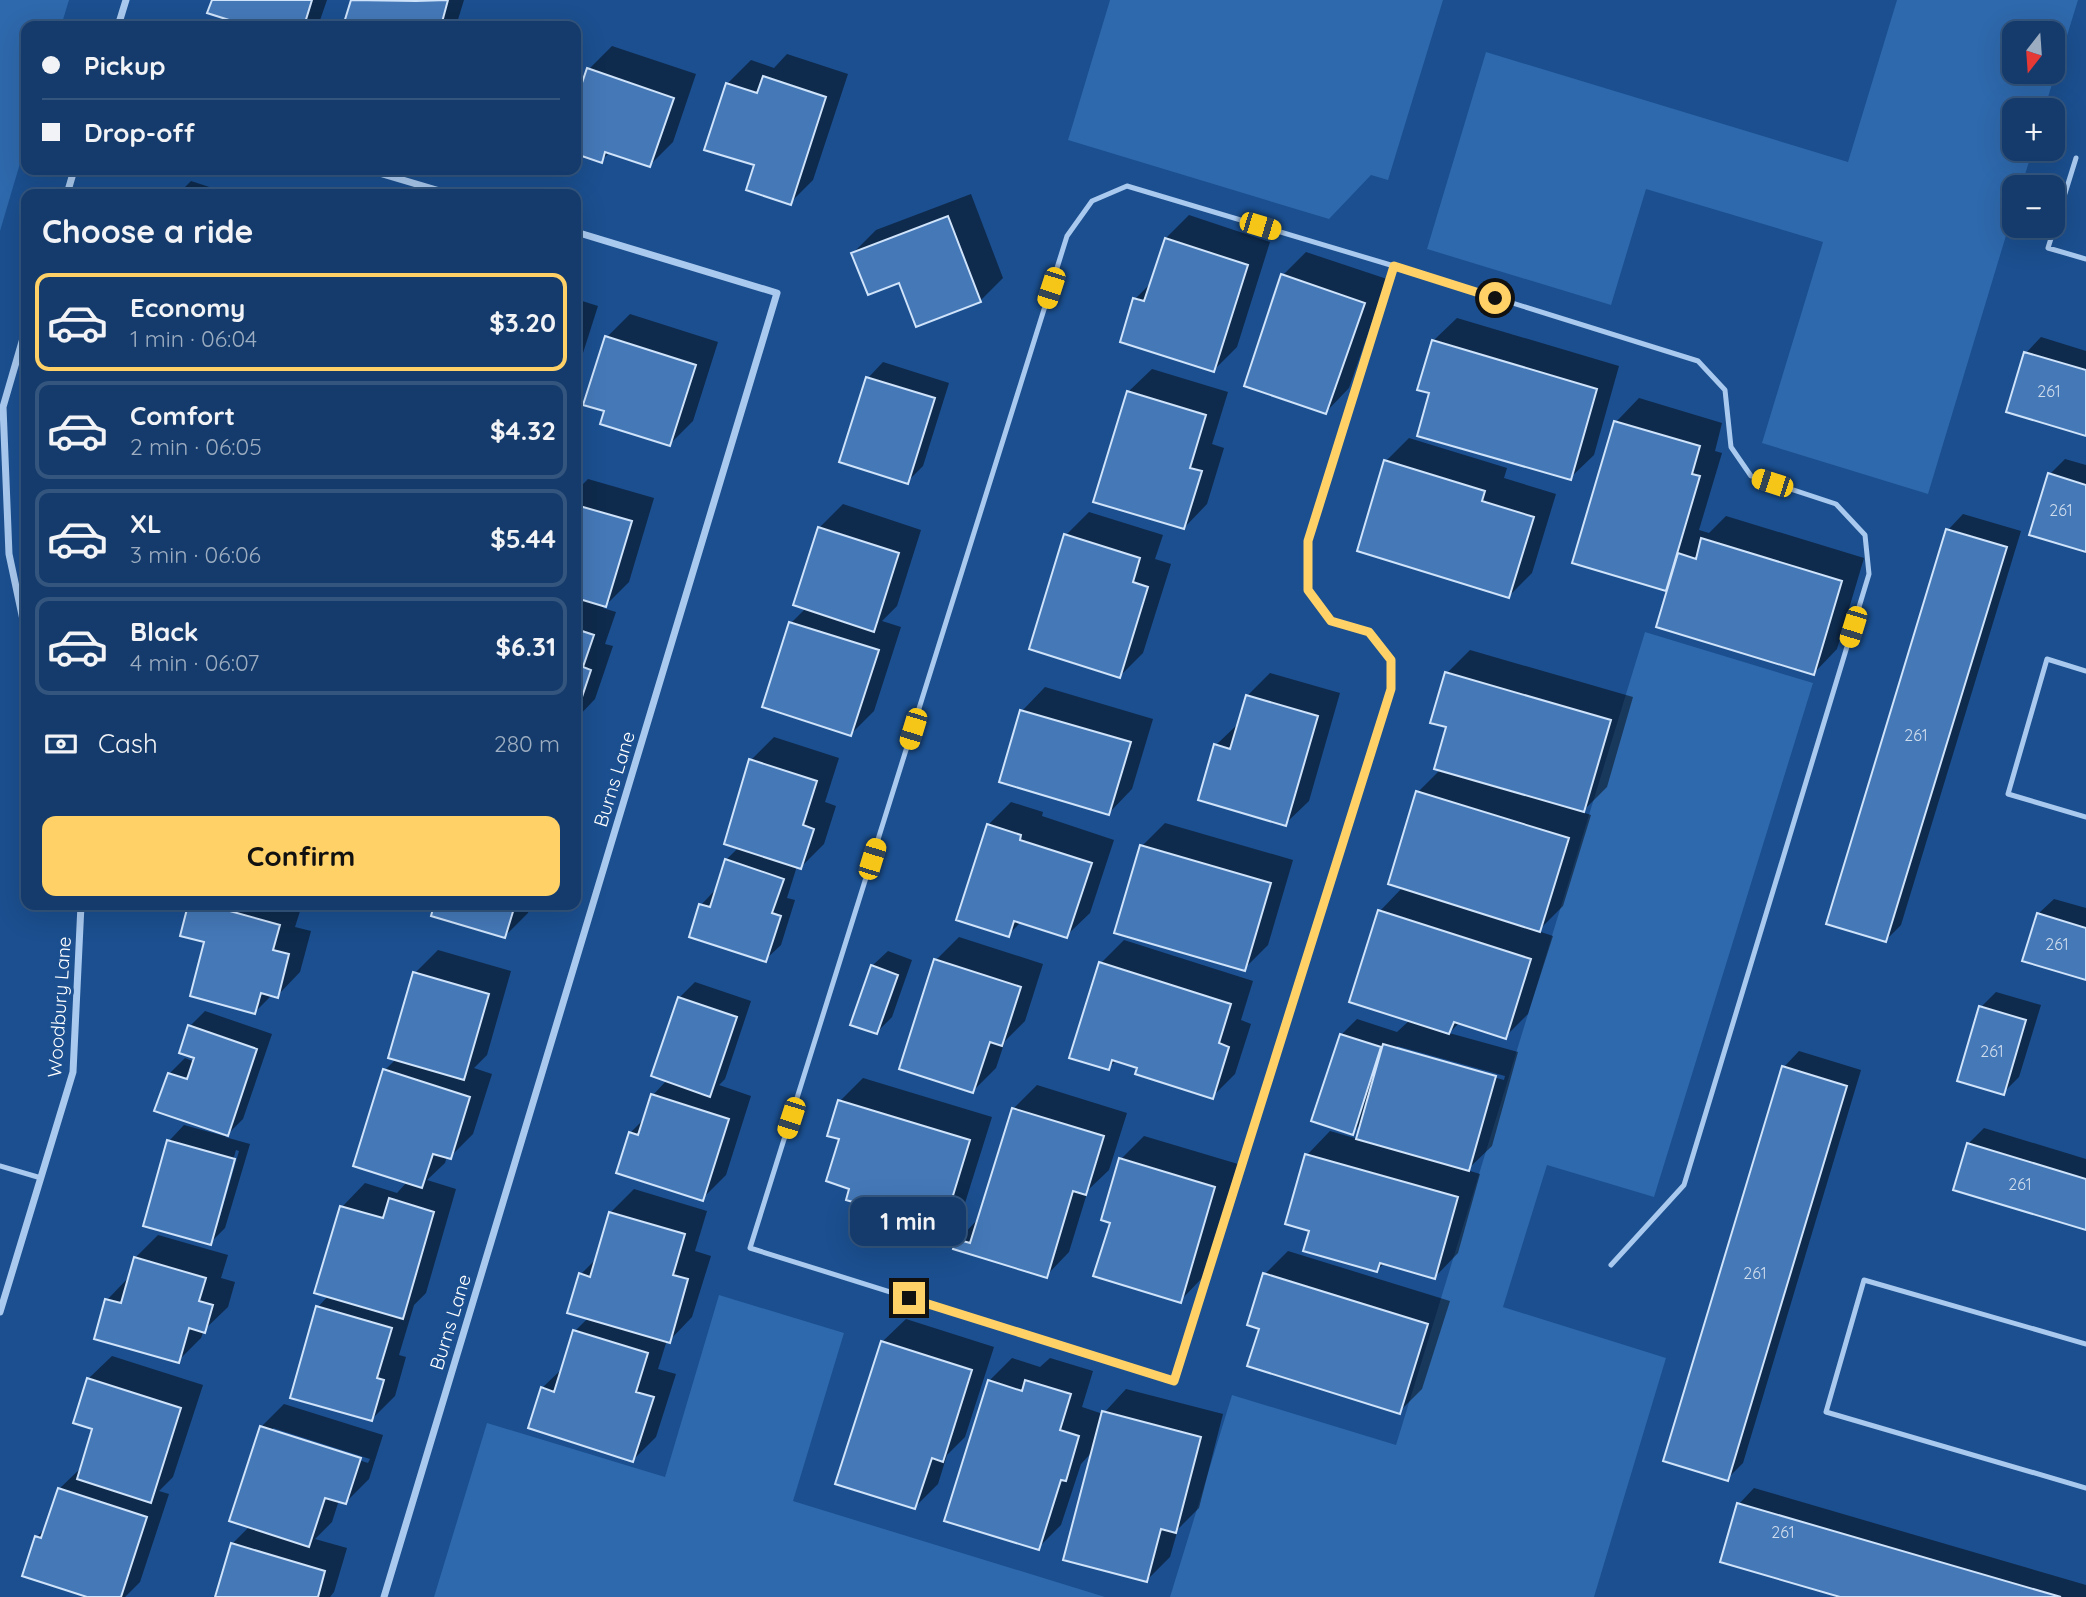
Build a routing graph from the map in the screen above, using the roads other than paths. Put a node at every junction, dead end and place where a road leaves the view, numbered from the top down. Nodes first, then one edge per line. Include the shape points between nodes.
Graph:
1 (125, 0) edge
2 (119, 21) edge
3 (2076, 158) dead end
4 (386, 175) edge
5 (433, 189) edge
6 (581, 234) edge
7 (2086, 259) edge
8 (1394, 266) junction
9 (21, 345) edge
10 (2, 443) edge
11 (21, 610) edge
12 (2086, 671) edge
13 (2086, 817) edge
14 (81, 910) edge
15 (0, 1166) edge
16 (41, 1178) junction
17 (1611, 1265) dead end
18 (0, 1312) edge
19 (2086, 1344) edge
20 (2086, 1488) edge
21 (384, 1597) edge

1 - 2 street
3 - 7 lane via 2048,248
4 - 5 street
6 - 21 street, Burns Lane via 777,293
8 - 8 lane via 1308,541 1308,590 1331,621 1369,632 1391,660 1391,689 1174,1381 750,1248 1067,236 1092,201 1127,186
8 - 17 lane via 1698,361 1725,390 1731,447 1751,476 1836,504 1865,536 1869,574 1684,1185
9 - 10 street via 3,407
10 - 11 street via 9,554
12 - 13 lane via 2047,659 2008,794
14 - 16 street, Woodbury Lane via 73,1072
15 - 16 lane
16 - 18 street, Woodbury Lane
19 - 20 lane via 1864,1280 1826,1412

